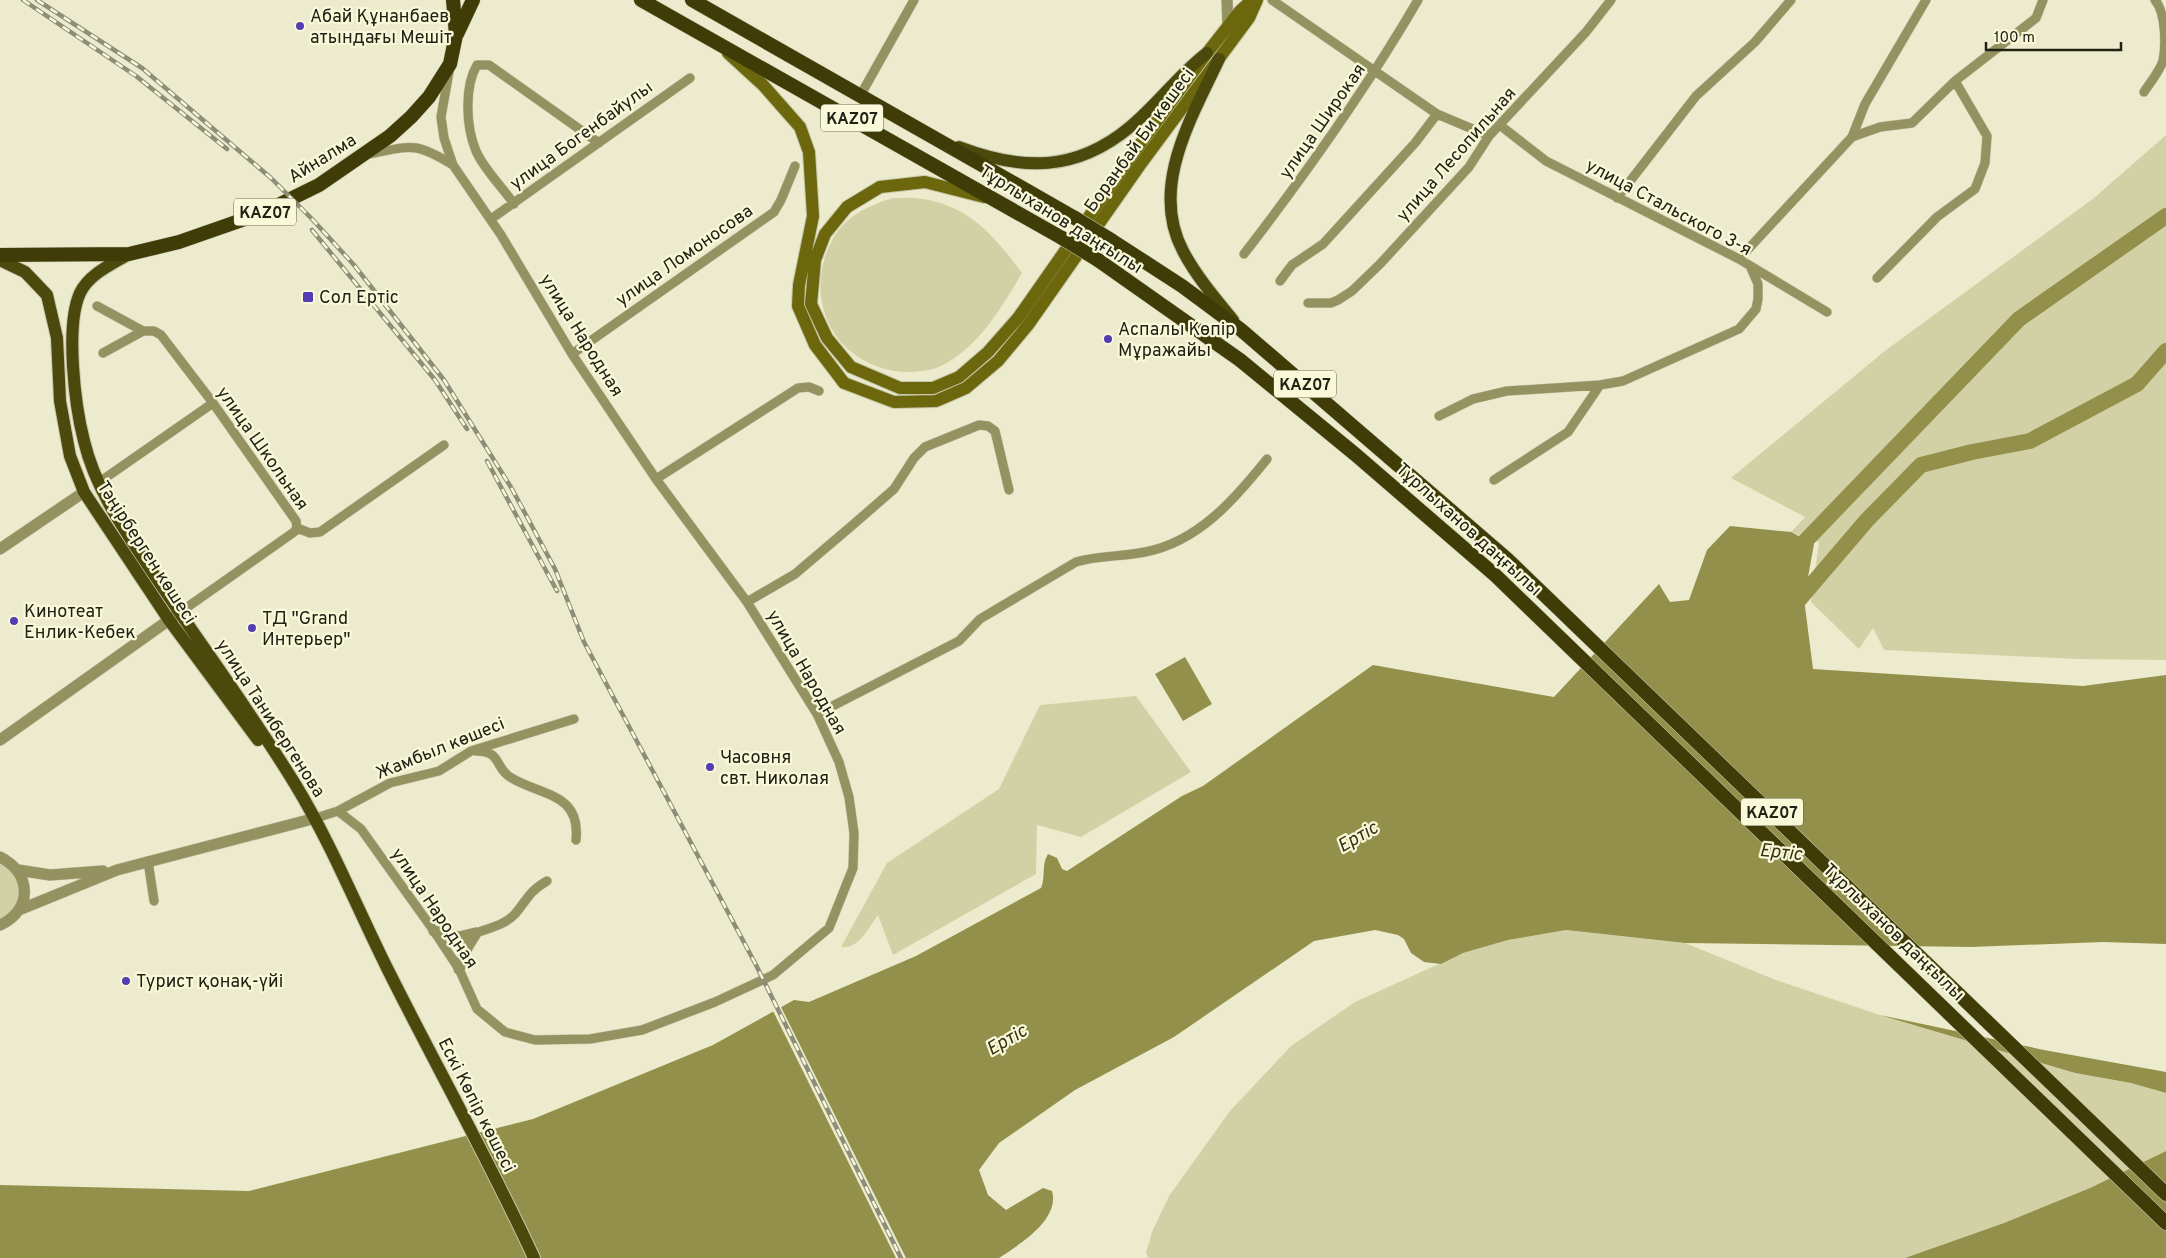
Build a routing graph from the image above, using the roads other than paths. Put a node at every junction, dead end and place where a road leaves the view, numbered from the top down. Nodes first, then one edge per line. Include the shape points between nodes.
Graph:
1 (453, 0) edge
2 (473, 0) edge
3 (641, 0) edge
4 (692, 0) edge
5 (914, 0) edge
6 (1227, 0) edge
7 (1252, 0) edge
8 (1257, 0) edge
9 (1272, 0) edge
10 (1418, 0) edge
11 (1611, 0) edge
12 (1791, 0) edge
13 (1926, 0) edge
14 (2042, 0) edge
15 (2155, 0) edge
16 (1228, 26) junction
17 (456, 35) junction
18 (715, 42) junction
19 (1207, 53) junction
20 (1219, 59) junction
21 (450, 64) junction
22 (1377, 71) junction
23 (690, 78) dead end
24 (1955, 81) junction
25 (2144, 92) dead end
26 (860, 96) junction
27 (1438, 114) junction
28 (1501, 126) junction
29 (1489, 136) junction
30 (932, 137) junction
31 (1852, 137) junction
32 (599, 143) junction
33 (363, 155) junction
34 (453, 165) junction
35 (795, 166) dead end
36 (1617, 198) junction
37 (998, 201) junction
38 (514, 204) junction
39 (491, 220) junction
40 (129, 254) junction
41 (1244, 254) dead end
42 (0, 255) edge
43 (1739, 259) junction
44 (0, 260) edge
45 (1751, 268) junction
46 (1877, 278) dead end
47 (1280, 281) dead end
48 (805, 285) junction
49 (1308, 303) dead end
50 (96, 306) dead end
51 (1827, 312) dead end
52 (1240, 329) junction
53 (143, 331) junction
54 (103, 353) dead end
55 (572, 354) junction
56 (1600, 385) junction
57 (819, 391) dead end
58 (212, 403) junction
59 (1439, 416) dead end
60 (444, 445) dead end
61 (1267, 459) dead end
62 (656, 479) junction
63 (1494, 480) dead end
64 (98, 483) junction
65 (1009, 490) dead end
66 (84, 492) junction
67 (297, 528) junction
68 (0, 549) edge
69 (747, 602) junction
70 (174, 616) junction
71 (817, 714) junction
72 (574, 719) dead end
73 (0, 740) edge
74 (471, 751) junction
75 (338, 811) junction
76 (316, 818) junction
77 (576, 840) dead end
78 (0, 857) edge
79 (148, 861) junction
80 (18, 870) junction
81 (118, 870) junction
82 (547, 881) dead end
83 (154, 901) dead end
84 (19, 910) junction
85 (0, 925) edge
86 (434, 930) junction
87 (476, 933) junction
88 (388, 969) joint
89 (459, 969) junction
90 (2166, 1194) edge
91 (2166, 1223) edge
92 (534, 1258) edge

1 - 17 highway, Айналма / KAZ07
2 - 17 highway, KAZ07
3 - 18 highway, Тұрлыханов даңғылы / KAZ07
4 - 26 highway, Тұрлыханов даңғылы / KAZ07
5 - 26 street
6 - 16 street
7 - 16 main road, Боранбай Би көшесі
8 - 20 main road, Боранбай Би көшесі
9 - 22 street
10 - 22 street, улица Широкая
11 - 28 street, улица Лесопильная
12 - 36 street via 1755,42 1696,96
13 - 31 street via 1865,104
14 - 24 street via 2036,18
15 - 25 street via 2160,5 2165,25 2162,62
16 - 19 main road, Боранбай Би көшесі
17 - 21 highway, Айналма / KAZ07
18 - 37 highway, Тұрлыханов даңғылы / KAZ07
18 - 48 main road via 763,85 800,127 809,152 813,216
19 - 30 main road via 1190,66 1131,127 1102,147 1074,160 1016,163 982,156
19 - 48 main road, Боранбай Би көшесі via 1018,318 988,352 959,377 933,388 900,388 852,367 827,338
20 - 48 main road, Боранбай Би көшесі via 1028,325 998,361 966,388 936,401 894,402 844,383 816,345 798,306
20 - 52 main road via 1181,140 1171,184 1171,217 1182,251
21 - 33 highway, Айналма / KAZ07 via 429,97 411,117
21 - 34 street, улица Народная via 441,117
22 - 27 street
22 - 41 street, улица Широкая via 1312,166
23 - 32 street, улица Богенбайулы
24 - 31 street via 1912,123 1880,127
24 - 46 street via 1987,136 1985,164 1975,189 1937,217
26 - 30 highway, Тұрлыханов даңғылы / KAZ07
27 - 29 street
27 - 47 street via 1323,244 1292,265
28 - 29 street, улица Лесопильная
28 - 36 street, улица Стальского 3-я via 1546,161
29 - 49 street, улица Лесопильная via 1470,167 1352,291 1331,303
30 - 52 highway, Тұрлыханов даңғылы / KAZ07, bridge via 1111,240
31 - 43 street
32 - 38 street, улица Богенбайулы
32 - 38 street via 489,65 477,65 469,88 470,128 476,152
33 - 34 street via 410,146 428,150
33 - 40 highway, Айналма / KAZ07 via 319,185 262,213 179,242
34 - 39 street, улица Народная
35 - 55 street, улица Ломоносова via 774,212
36 - 43 street, улица Стальского 3-я
37 - 48 main road via 925,182 880,187 847,207 825,234
37 - 91 highway, Тұрлыханов даңғылы / KAZ07, bridge via 1098,260 1240,360 1356,454 1495,575
38 - 39 street, улица Богенбайулы
39 - 55 street, улица Народная
40 - 42 highway, Айналма / KAZ07
40 - 64 main road, Тәңірберген көшесі via 97,273 80,292 74,317 72,341 76,398 84,442
43 - 45 street, улица Стальского 3-я
44 - 66 main road, Тәңірберген көшесі via 25,272 47,295 58,338 60,401 70,456
45 - 51 street, улица Стальского 3-я
45 - 56 street via 1758,284 1756,309 1739,329 1622,382
50 - 53 street, улица Школьная
52 - 90 highway, Тұрлыханов даңғылы / KAZ07 via 1539,588
53 - 54 street
53 - 58 street, улица Школьная via 162,335
55 - 62 street, улица Народная
56 - 59 street via 1507,391 1473,399
56 - 63 street via 1568,432
57 - 62 street via 809,387 798,388
58 - 64 street
58 - 67 street, улица Школьная via 296,521
60 - 67 street via 320,532 310,533
61 - 71 street via 1235,498 1185,539 1162,549 1076,562 980,619 959,641
62 - 69 street, улица Народная
64 - 70 main road, Тәңірберген көшесі
65 - 69 street via 995,431 988,426 979,425 924,447 894,489 796,574
66 - 68 street
66 - 70 main road, Тәңірберген көшесі
67 - 70 street, улица Школьная
69 - 71 street, улица Народная
70 - 73 street
70 - 76 main road, улица Танибергенова via 266,737
71 - 89 street, улица Народная via 839,762 849,797 854,833 853,868 829,928 773,976 642,1030 590,1039 535,1040 506,1032 477,1009
72 - 74 street, Жамбыл көшесі
74 - 75 street, Жамбыл көшесі via 439,771 390,783
74 - 77 street via 495,755 510,777 559,798 567,805 576,824
75 - 76 street, Жамбыл көшесі
75 - 86 street, улица Народная via 361,829
76 - 79 street, Жамбыл көшесі
76 - 88 main road, улица Танибергенова
78 - 80 street
79 - 81 street, Жамбыл көшесі
79 - 83 street
80 - 81 street, Жамбыл көшесі via 50,875
80 - 84 street via 25,892
81 - 84 street, Жамбыл көшесі
82 - 87 street via 533,889 507,921
84 - 85 street, Жамбыл көшесі
86 - 87 street via 459,937
86 - 89 street, улица Народная
87 - 89 street
88 - 92 main road, Ескі Көпір көшесі

